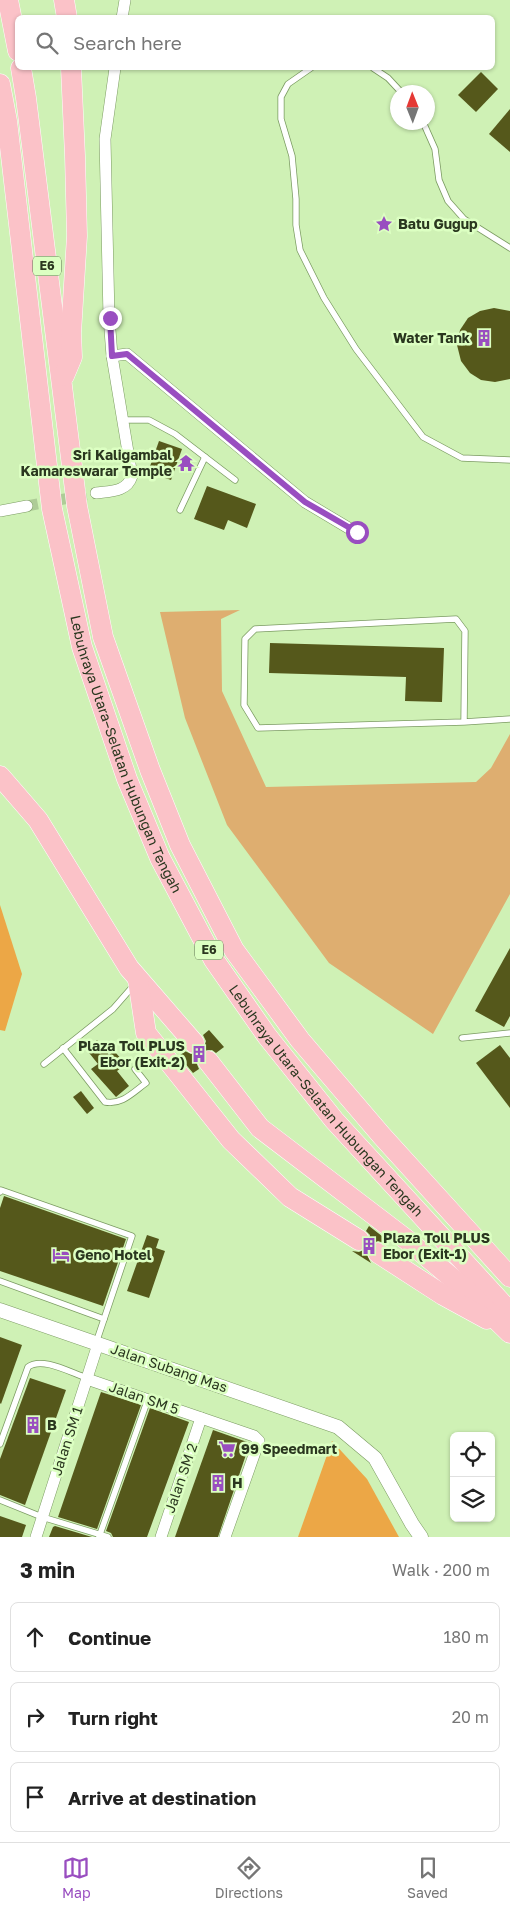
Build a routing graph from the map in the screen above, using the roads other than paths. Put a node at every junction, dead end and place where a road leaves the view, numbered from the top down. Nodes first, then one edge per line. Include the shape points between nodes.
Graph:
1 (8, 0) edge
2 (64, 0) edge
3 (125, 0) edge
4 (66, 15) edge
5 (122, 15) edge
6 (15, 36) edge
7 (21, 70) edge
8 (71, 70) edge
9 (115, 70) edge
10 (308, 70) edge
11 (376, 70) edge
12 (0, 84) edge
13 (394, 85) edge
14 (427, 130) edge
15 (510, 248) edge
16 (112, 356) junction
17 (61, 384) junction
18 (122, 420) junction
19 (205, 457) junction
20 (510, 460) edge
21 (235, 480) dead end
22 (96, 493) tunnel mouth
23 (26, 506) tunnel mouth
24 (180, 510) dead end
25 (0, 511) edge
26 (357, 532) dead end
27 (510, 719) edge
28 (464, 722) junction
29 (0, 776) edge
30 (138, 980) junction
31 (510, 1033) edge
32 (462, 1038) dead end
33 (194, 1043) dead end
34 (63, 1048) junction
35 (208, 1061) dead end
36 (44, 1064) dead end
37 (135, 1069) dead end
38 (0, 1192) edge
39 (359, 1240) dead end
40 (378, 1253) dead end
41 (510, 1277) edge
42 (0, 1281) edge
43 (0, 1310) edge
44 (104, 1319) junction
45 (509, 1325) edge
46 (97, 1344) junction
47 (87, 1379) junction
48 (148, 1399) junction
49 (201, 1418) junction
50 (0, 1444) edge
51 (0, 1500) edge
52 (42, 1516) junction
53 (99, 1536) edge
54 (36, 1537) edge
55 (108, 1537) edge
56 (161, 1537) edge
57 (225, 1537) edge
58 (421, 1537) edge

1 - 6 highway
2 - 4 highway
3 - 5 street
7 - 17 highway, Lebuhraya Utara–Selatan Hubungan Tengah / E6
8 - 17 highway via 77,236 72,357
9 - 16 street via 105,138
10 - 20 lane via 288,84 281,97 282,119 292,156 300,250 324,298 356,349 423,437 462,458
11 - 13 lane
12 - 45 highway, Lebuhraya Utara–Selatan Hubungan Tengah / E6 via 52,508 82,647 127,779 160,858 214,960 267,1036 334,1120
14 - 15 lane via 436,149 439,180 448,200 464,219
16 - 18 street
16 - 26 street via 127,354 305,502
17 - 41 highway, Lebuhraya Utara–Selatan Hubungan Tengah / E6 via 77,506 103,637 180,846 234,950 300,1040
18 - 19 lane via 149,420 175,434
18 - 22 street via 132,476 130,482 124,488
19 - 21 lane
19 - 24 lane
23 - 25 street
27 - 28 lane
28 - 28 lane via 258,728 244,705 245,639 255,629 456,619 466,631
29 - 30 highway via 38,820
30 - 33 highway
30 - 34 lane via 112,1009
30 - 39 highway via 146,1033 232,1140 290,1197
31 - 32 lane
34 - 36 lane
34 - 37 lane via 105,1102 122,1101 146,1083
35 - 45 highway via 260,1128 407,1240
38 - 44 lane via 132,1236
40 - 45 highway via 443,1295
42 - 44 lane
43 - 46 street, Jalan Subang Mas
44 - 46 lane
46 - 47 street, Jalan SM 1
46 - 58 street, Jalan Subang Mas via 338,1427 375,1458
47 - 48 street, Jalan SM 5
47 - 50 lane, Jalan SM 5 via 42,1362 28,1367
47 - 52 street, Jalan SM 1
48 - 49 street, Jalan SM 5
48 - 53 lane
49 - 56 street, Jalan SM 2
49 - 57 street, Jalan SM 5 via 260,1441
51 - 52 lane
52 - 53 lane
52 - 54 street, Jalan SM 1
53 - 55 lane

